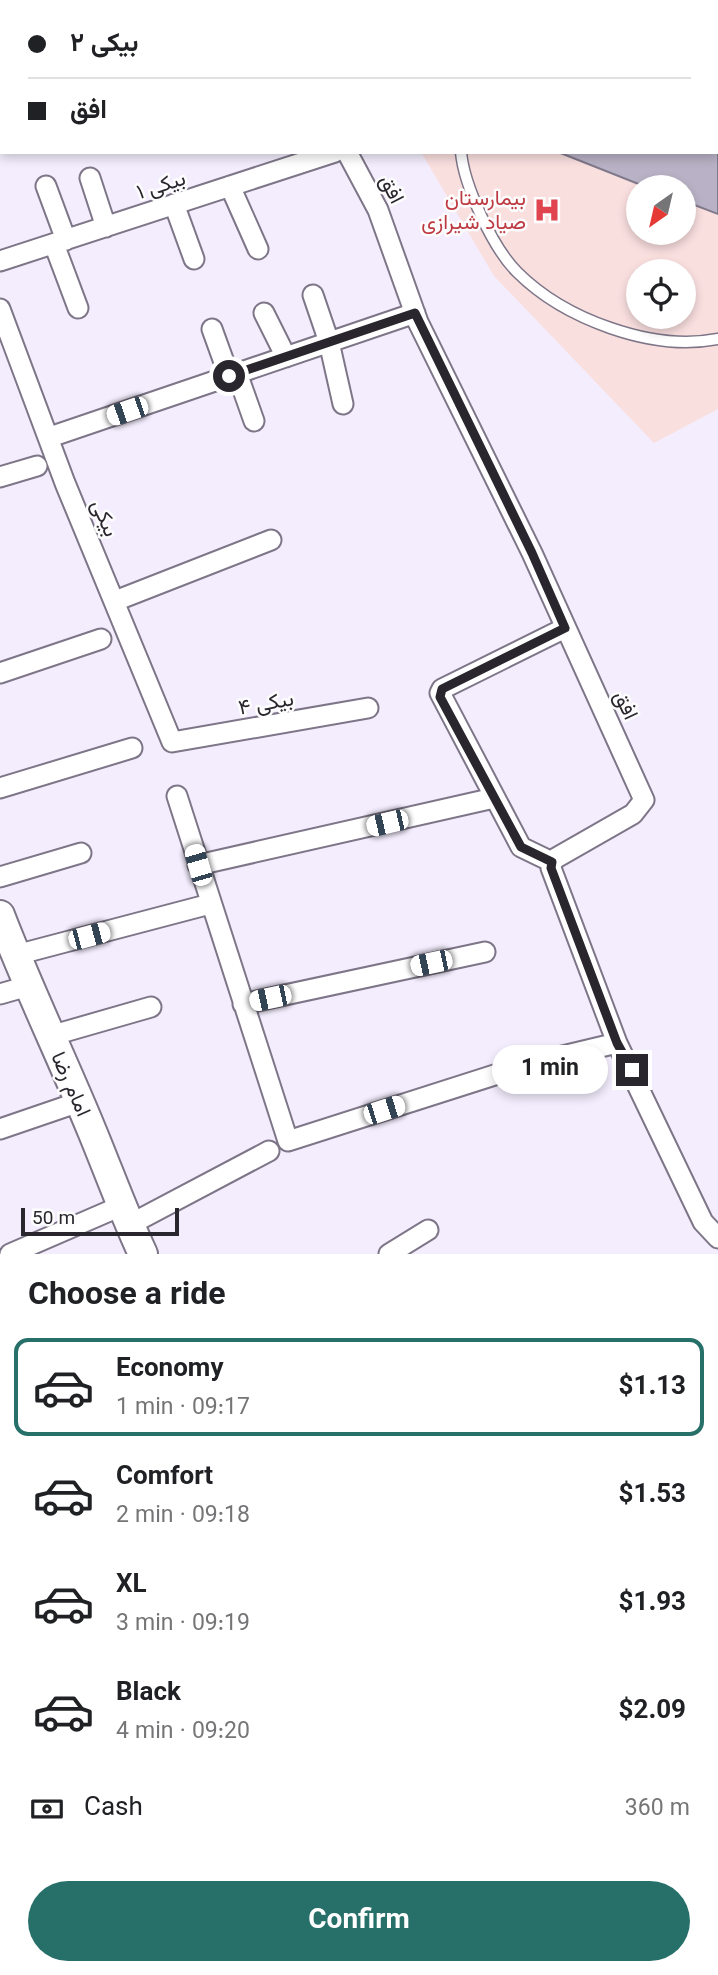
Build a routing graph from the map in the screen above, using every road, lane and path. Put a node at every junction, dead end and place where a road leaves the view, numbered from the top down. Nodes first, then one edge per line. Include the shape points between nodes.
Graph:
1 (329, 154) edge
2 (348, 154) edge
3 (461, 154) edge
4 (90, 178) dead end
5 (46, 186) dead end
6 (230, 187) junction
7 (174, 204) junction
8 (106, 227) junction
9 (60, 242) junction
10 (258, 249) dead end
11 (194, 259) dead end
12 (0, 261) edge
13 (313, 295) dead end
14 (78, 307) dead end
15 (0, 309) edge
16 (264, 313) dead end
17 (415, 313) junction
18 (212, 329) dead end
19 (718, 340) edge
20 (329, 342) junction
21 (286, 357) junction
22 (233, 375) junction
23 (343, 404) dead end
24 (254, 421) dead end
25 (50, 437) junction
26 (37, 466) dead end
27 (0, 477) edge
28 (271, 540) dead end
29 (115, 601) junction
30 (565, 628) junction
31 (101, 639) dead end
32 (0, 673) edge
33 (368, 708) dead end
34 (172, 743) joint
35 (132, 748) dead end
36 (0, 788) edge
37 (177, 796) dead end
38 (494, 798) junction
39 (81, 853) dead end
40 (552, 862) junction
41 (198, 865) junction
42 (0, 877) edge
43 (210, 904) junction
44 (0, 915) edge
45 (485, 952) dead end
46 (16, 955) junction
47 (28, 986) junction
48 (0, 994) edge
49 (243, 1004) junction
50 (151, 1007) dead end
51 (50, 1036) junction
52 (617, 1043) junction
53 (79, 1102) junction
54 (0, 1129) edge
55 (269, 1151) dead end
56 (125, 1215) junction
57 (428, 1230) dead end
58 (718, 1238) edge
59 (10, 1254) edge
60 (143, 1254) edge
61 (389, 1254) edge

1 - 6 street, ۱ بیکی
2 - 17 street, افق via 378,210
3 - 19 lane via 483,221 516,271 554,300 621,333 666,341
4 - 8 street
5 - 9 street
6 - 7 street, ۱ بیکی
6 - 10 street
7 - 8 street, ۱ بیکی
7 - 11 street
8 - 9 street, ۱ بیکی
9 - 12 street, ۱ بیکی
9 - 14 street
13 - 20 street
15 - 25 street, بیکی
16 - 21 street
17 - 20 street
17 - 30 street, افق
18 - 22 street
20 - 21 street
20 - 23 street
21 - 22 street
22 - 24 street
22 - 25 street
25 - 29 street, بیکی
26 - 27 street
28 - 29 street
29 - 34 street, بیکی
30 - 38 street via 440,693
30 - 40 street, افق via 644,800 632,814
31 - 32 street
33 - 34 street, ۴ بیکی
35 - 36 street
37 - 41 street
38 - 40 street via 521,847
38 - 41 street
39 - 42 street
40 - 52 street
41 - 43 street
43 - 46 street
43 - 49 street
44 - 46 main road, امام رضا
45 - 49 street
46 - 47 main road, امام رضا
47 - 48 street
47 - 51 main road, امام رضا
49 - 52 street via 288,1141 529,1064
50 - 51 street
51 - 53 main road, امام رضا
52 - 58 street via 703,1222
53 - 54 street
53 - 56 main road, امام رضا
55 - 56 street
56 - 59 street
56 - 60 main road, امام رضا
57 - 61 street

